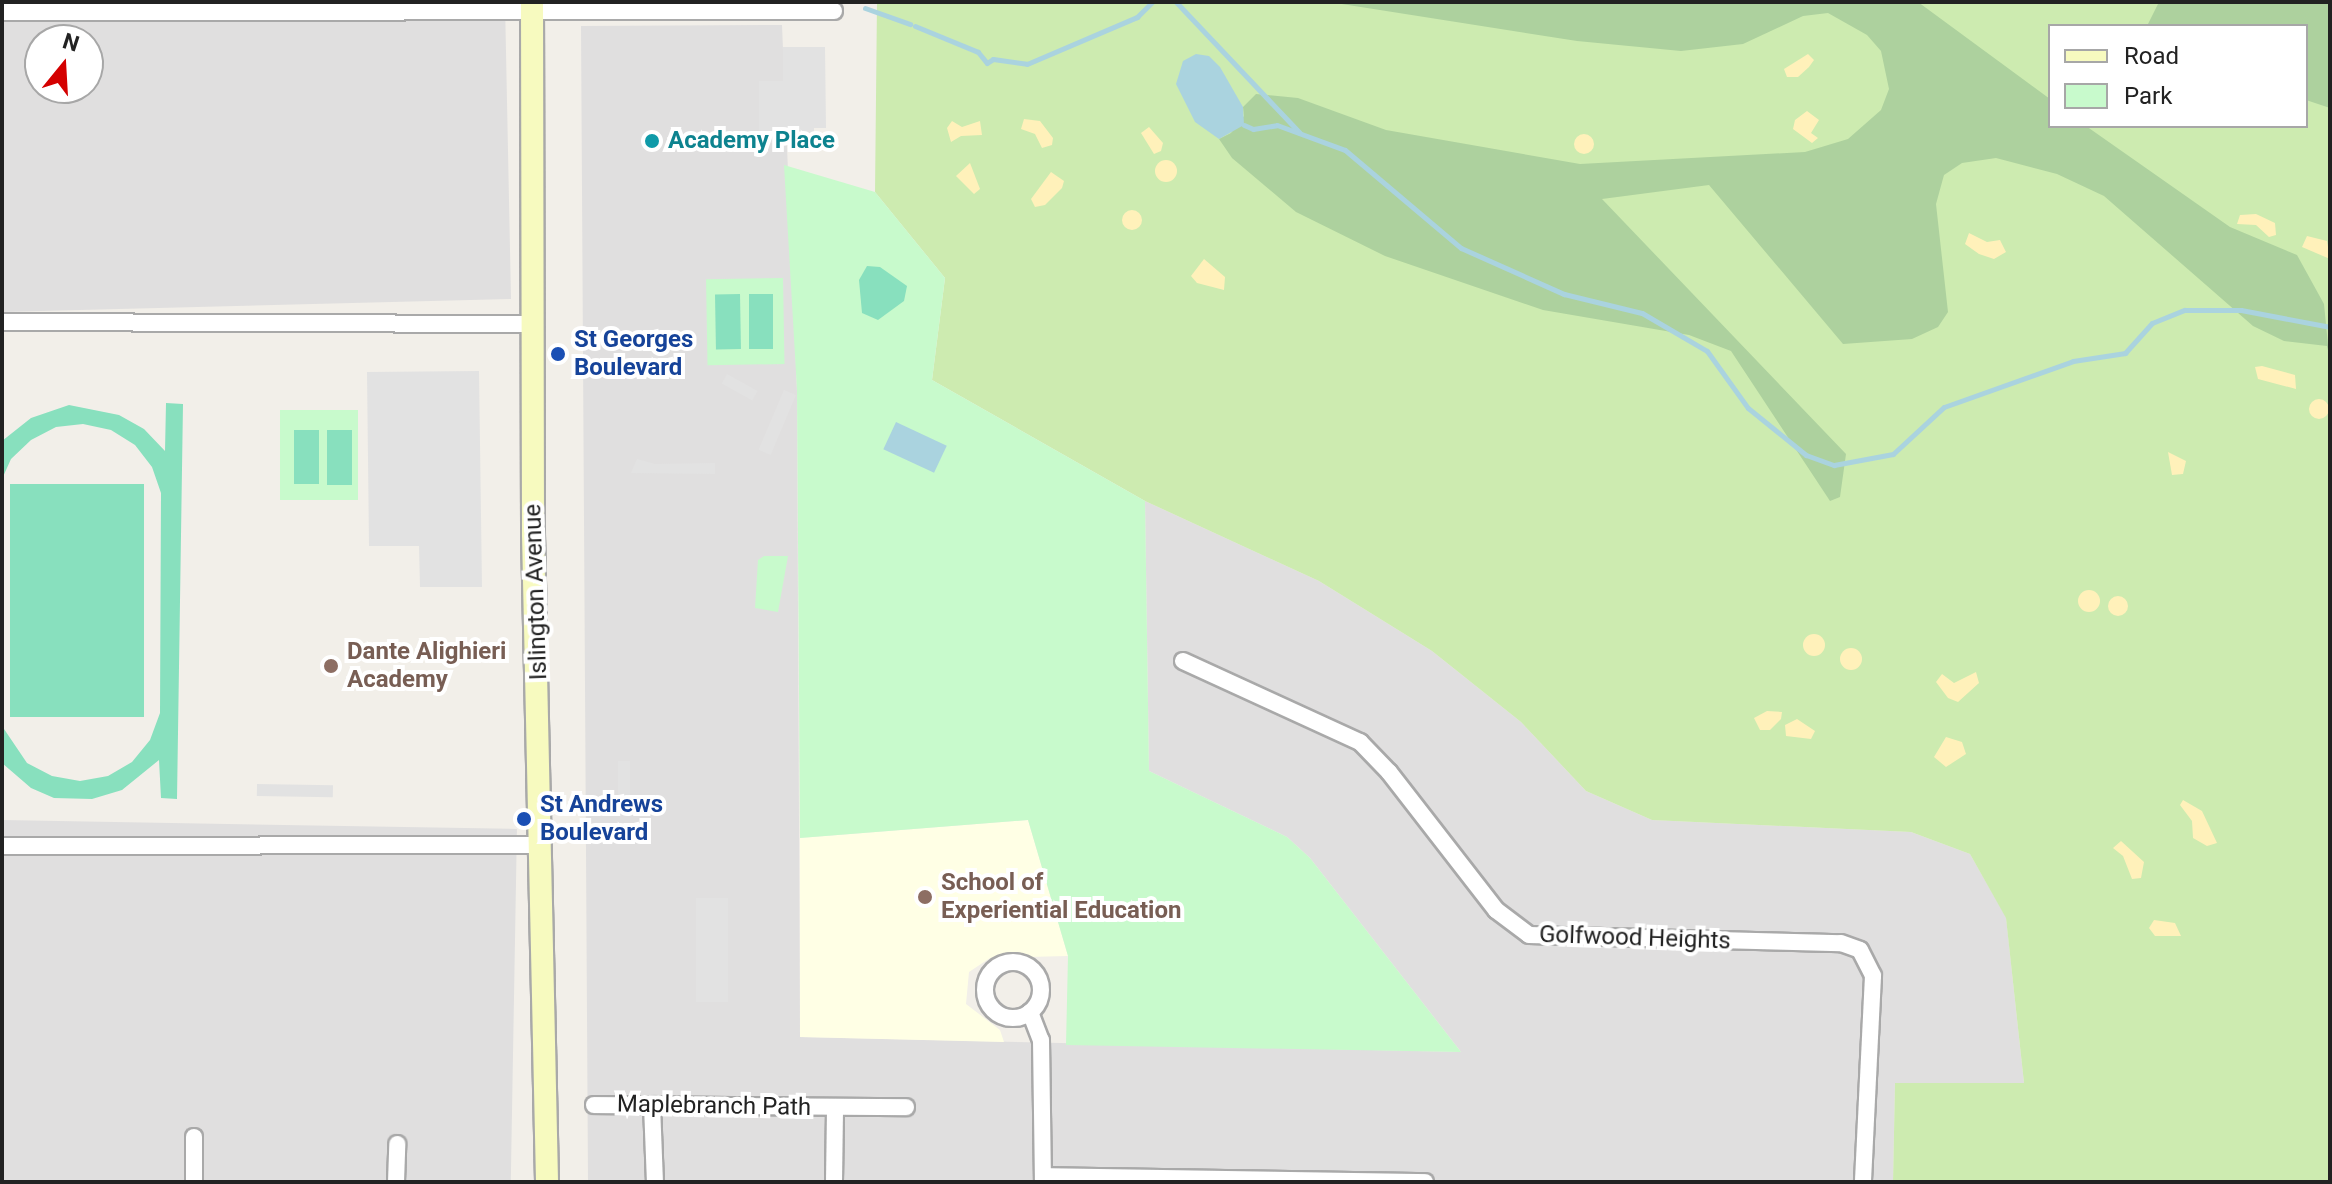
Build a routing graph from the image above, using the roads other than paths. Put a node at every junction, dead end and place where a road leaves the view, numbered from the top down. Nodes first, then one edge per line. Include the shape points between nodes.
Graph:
1 (692, 5) edge
2 (533, 8) edge
3 (834, 11) dead end
4 (2, 12) edge
5 (2, 322) edge
6 (534, 324) junction
7 (1183, 661) dead end
8 (539, 845) junction
9 (2, 846) edge
10 (1030, 1012) dead end
11 (594, 1105) dead end
12 (652, 1105) junction
13 (906, 1107) dead end
14 (835, 1108) junction
15 (194, 1137) dead end
16 (397, 1144) dead end
17 (1043, 1179) edge
18 (1297, 1180) edge
19 (194, 1182) edge
20 (396, 1182) edge
21 (547, 1182) edge
22 (655, 1182) edge
23 (834, 1182) edge
24 (1425, 1182) edge
25 (1863, 1182) edge

1 - 2 street
1 - 3 street
2 - 4 street
2 - 6 main road, Islington Avenue
5 - 6 street
6 - 8 main road, Islington Avenue
7 - 25 street, Golfwood Heights via 1360,742 1496,910 1529,935 1841,943 1860,950 1873,976
8 - 9 street
8 - 21 main road, Islington Avenue
10 - 17 street via 1041,1040
11 - 12 street, Maplebranch Path
12 - 14 street, Maplebranch Path
12 - 22 street
13 - 14 street, Maplebranch Path
14 - 23 street, Maplebranch Path
15 - 19 street
16 - 20 street
17 - 18 street
18 - 24 street

